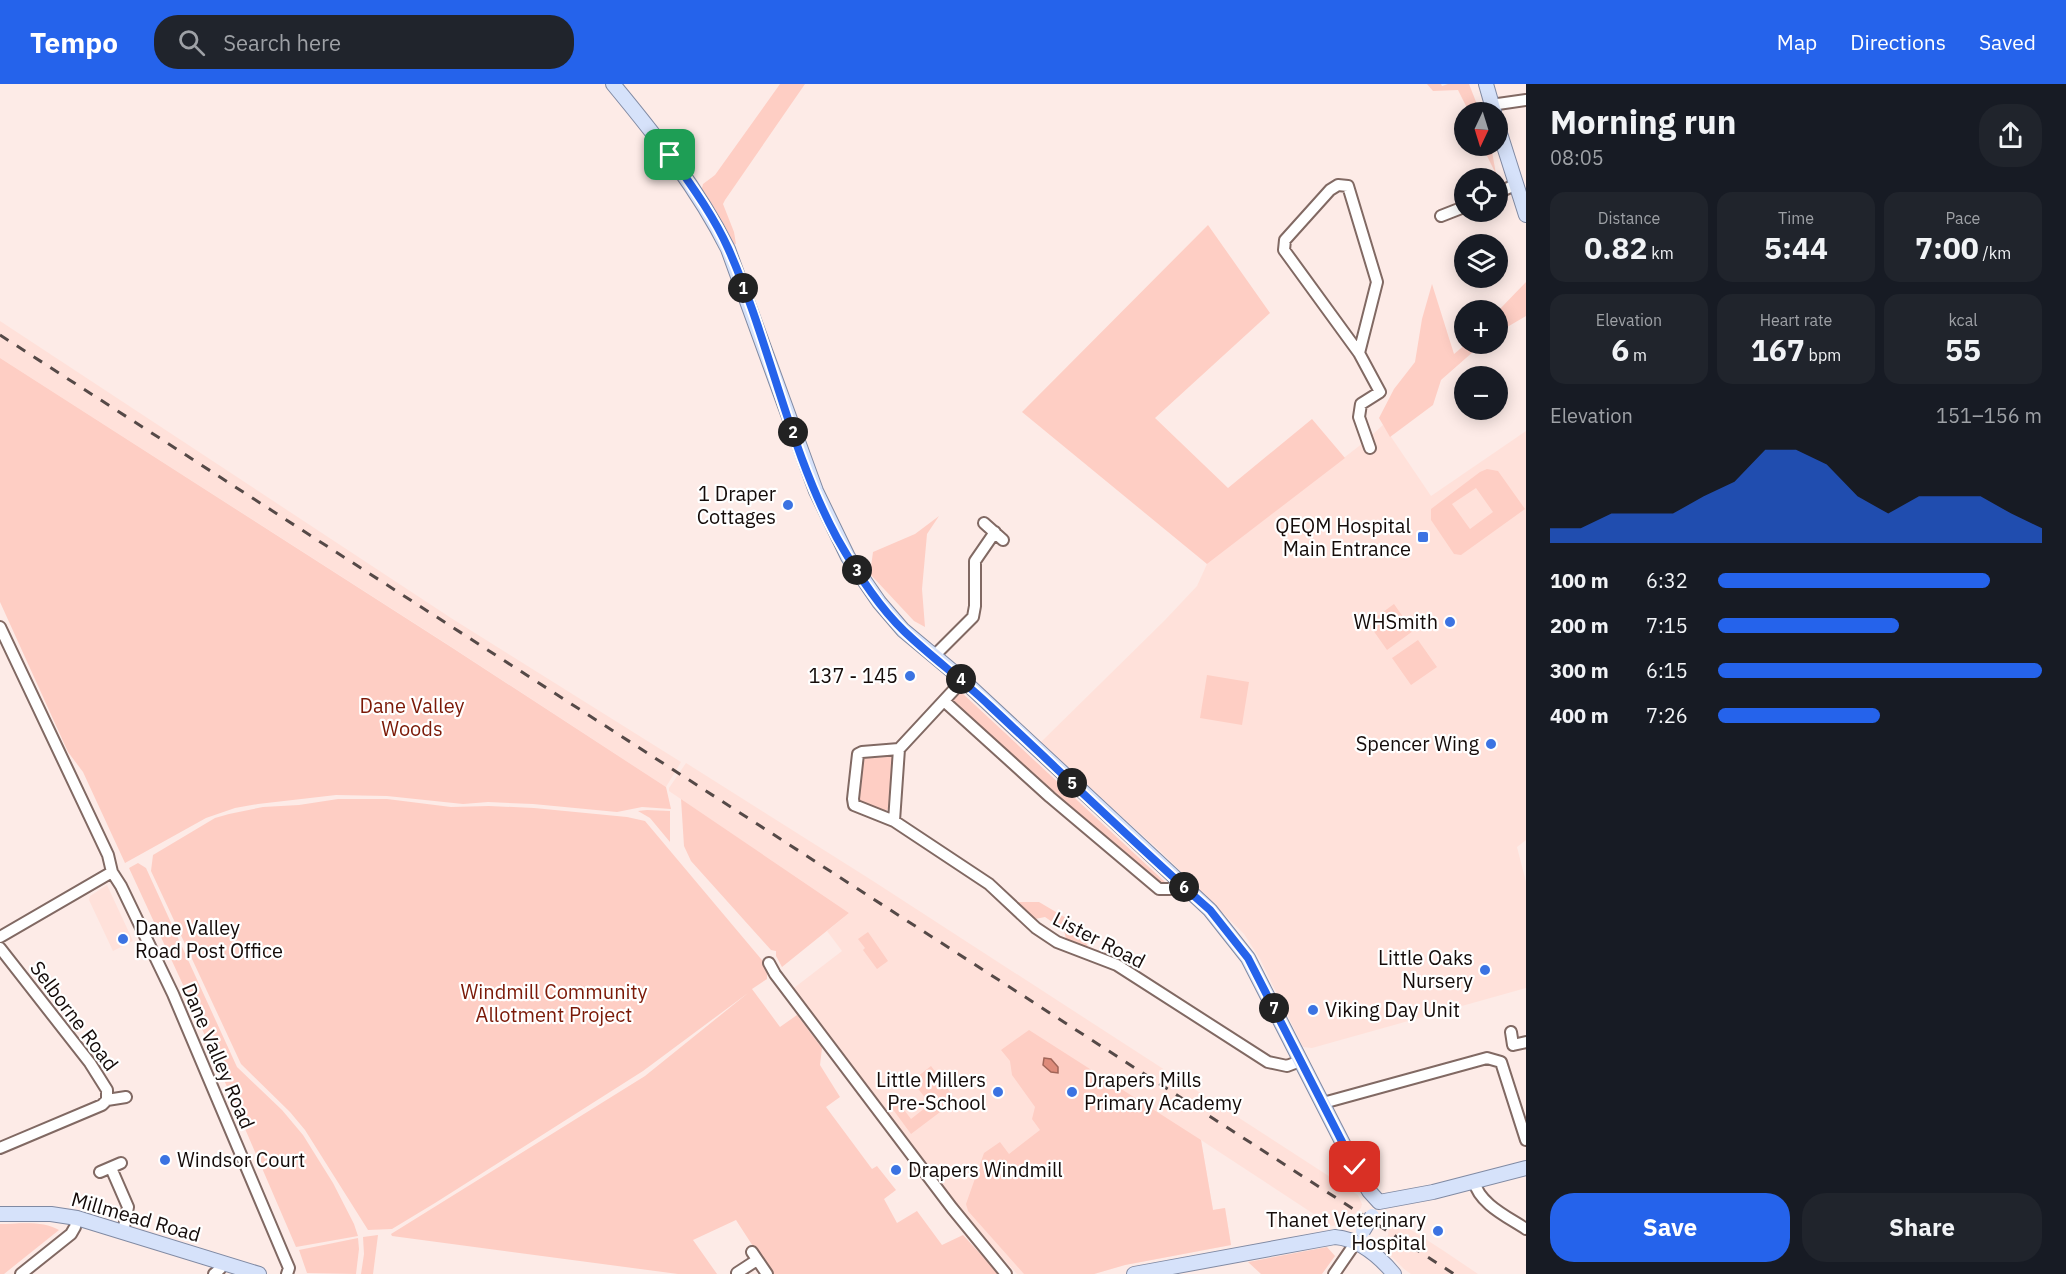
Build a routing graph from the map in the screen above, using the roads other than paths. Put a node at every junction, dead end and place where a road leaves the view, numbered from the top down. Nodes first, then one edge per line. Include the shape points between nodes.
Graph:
1 (613, 84) edge
2 (1486, 84) edge
3 (1526, 99) edge
4 (1490, 102) edge
5 (1508, 104) edge
6 (1506, 156) edge
7 (1515, 185) junction
8 (1508, 188) edge
9 (1454, 211) edge
10 (1526, 215) edge
11 (1441, 216) dead end
12 (1359, 352) junction
13 (1370, 448) dead end
14 (984, 523) dead end
15 (0, 627) edge
16 (934, 656) junction
17 (963, 680) junction
18 (944, 701) junction
19 (899, 749) junction
20 (894, 821) junction
21 (112, 872) junction
22 (1179, 882) junction
23 (0, 937) edge
24 (0, 948) edge
25 (769, 963) dead end
26 (1511, 1032) dead end
27 (1526, 1042) edge
28 (1514, 1045) junction
29 (1300, 1061) junction
30 (1501, 1062) junction
31 (126, 1096) dead end
32 (107, 1100) junction
33 (1323, 1103) junction
34 (1526, 1140) edge
35 (0, 1148) edge
36 (1526, 1168) edge
37 (100, 1172) dead end
38 (1474, 1181) junction
39 (1379, 1202) junction
40 (0, 1214) edge
41 (77, 1218) junction
42 (1526, 1228) edge
43 (123, 1232) junction
44 (1359, 1237) junction
45 (218, 1268) edge
46 (1167, 1271) edge
47 (737, 1273) edge
48 (21, 1274) edge
49 (259, 1274) edge
50 (287, 1274) edge
51 (767, 1274) edge
52 (1006, 1274) edge
53 (1134, 1274) edge
54 (1334, 1274) edge
55 (1394, 1274) edge

1 - 16 main road via 704,204 729,249 798,446 836,535 879,602 903,630
2 - 4 main road
3 - 5 street
6 - 7 main road
7 - 8 street
7 - 10 main road
9 - 11 street
12 - 12 street via 1377,282 1348,186 1338,185 1285,240 1284,250
12 - 13 street via 1380,392 1361,404 1359,417
14 - 16 street via 999,536 975,561 973,617
15 - 21 street, Dane Valley Road via 108,855
16 - 17 main road
17 - 18 street
17 - 22 main road
18 - 19 street
18 - 22 street via 1159,889 1170,889
19 - 20 street
19 - 20 street, Lister Road via 858,754 853,799 854,806
20 - 29 street, Lister Road via 989,884 1057,942 1117,965 1268,1062 1287,1066
21 - 23 street
21 - 50 street, Dane Valley Road via 172,994 289,1268
22 - 29 main road via 1210,910 1248,958
24 - 32 street, Selborne Road via 90,1063 107,1090
25 - 52 street via 945,1199
26 - 28 street
27 - 28 street
28 - 30 street
29 - 33 main road
30 - 33 street via 1476,1060
30 - 34 street
31 - 32 street
32 - 35 street, Selborne Road
33 - 39 main road via 1360,1177
36 - 38 main road
37 - 43 street via 116,1166 128,1207
38 - 39 main road
38 - 42 street via 1481,1198
39 - 44 main road, bridge
40 - 41 main road, Millmead Road
41 - 43 main road, Millmead Road
41 - 48 street via 71,1234
43 - 45 main road, Millmead Road
44 - 46 main road via 1326,1238
44 - 54 street
44 - 55 main road
45 - 49 main road, Millmead Road
46 - 53 main road
47 - 51 street via 754,1256

